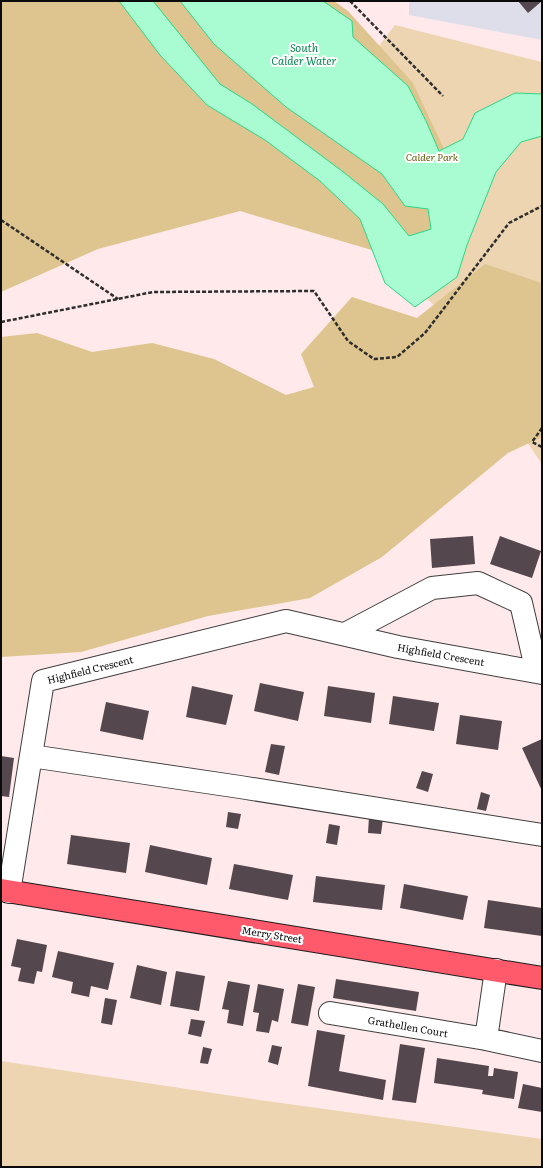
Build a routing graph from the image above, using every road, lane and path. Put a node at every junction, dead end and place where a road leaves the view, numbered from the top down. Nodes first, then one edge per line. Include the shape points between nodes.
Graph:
1 (350, 1) edge
2 (443, 96) dead end
3 (542, 206) edge
4 (1, 220) edge
5 (119, 299) junction
6 (1, 322) edge
7 (542, 428) edge
8 (542, 447) edge
9 (345, 634) junction
10 (539, 672) edge
11 (31, 756) junction
12 (542, 835) edge
13 (5, 891) edge
14 (496, 970) junction
15 (542, 978) edge
16 (330, 1013) dead end
17 (486, 1039) junction
18 (542, 1051) edge

1 - 2 path
3 - 5 path via 509,223 425,333 397,357 374,358 348,341 314,291 153,292
4 - 5 path
5 - 6 path
7 - 8 path via 532,442
9 - 10 street, Highfield Crescent via 398,647
9 - 10 street, Highfield Crescent via 432,588 478,583 521,603
9 - 11 street, Highfield Crescent via 286,621 43,681
11 - 12 street
11 - 13 street, Highfield Crescent
13 - 14 main road, Merry Street
14 - 15 main road, Merry Street
14 - 17 street
16 - 17 street, Grathellen Court
17 - 18 street, Grathellen Court

